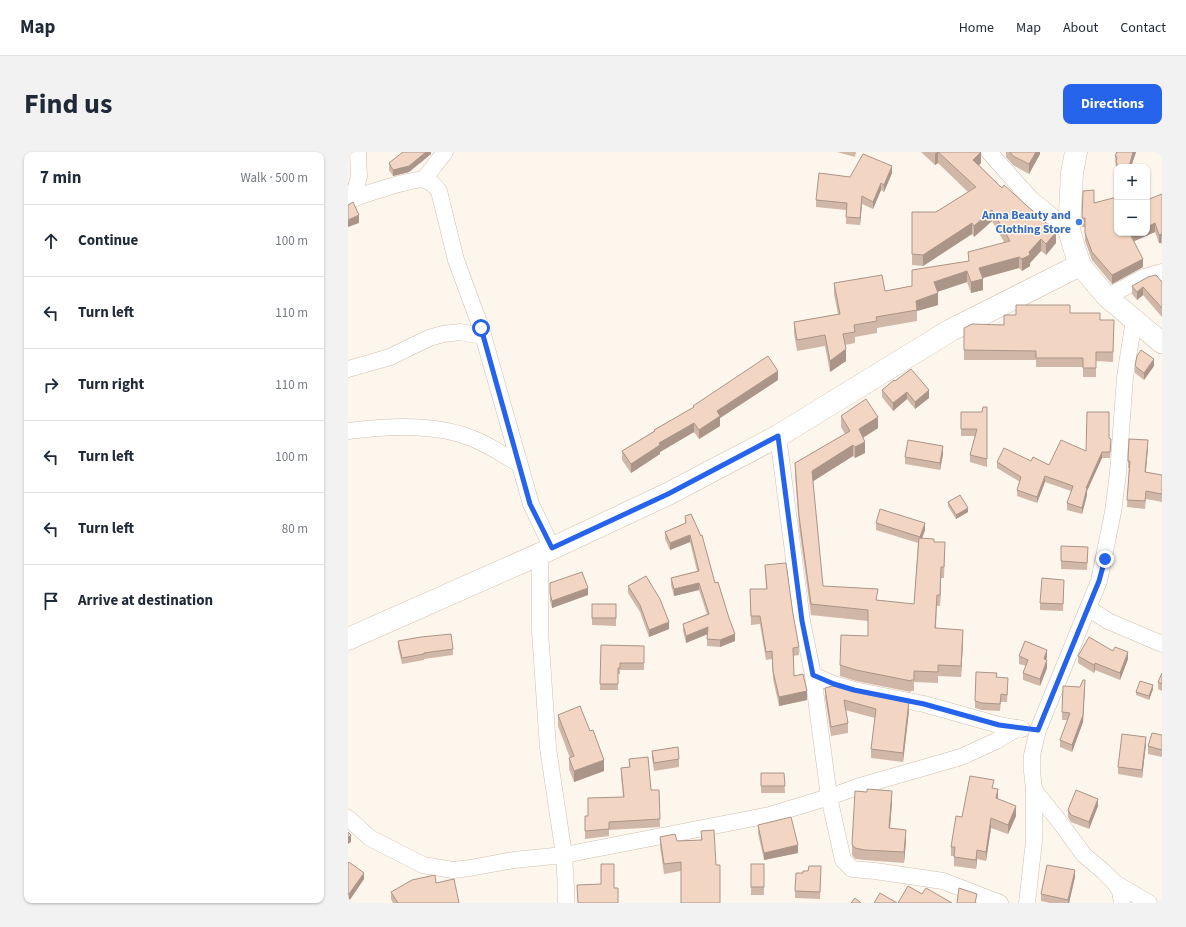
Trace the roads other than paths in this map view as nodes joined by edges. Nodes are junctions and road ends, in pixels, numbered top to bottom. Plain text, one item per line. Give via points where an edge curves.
1 (358, 152) edge
2 (445, 152) edge
3 (989, 152) edge
4 (1076, 152) edge
5 (424, 179) junction
6 (350, 200) edge
7 (1069, 230) junction
8 (1080, 265) junction
9 (1162, 272) edge
10 (1107, 297) junction
11 (1134, 320) junction
12 (483, 336) junction
13 (1162, 343) edge
14 (348, 369) edge
15 (348, 431) edge
16 (778, 436) junction
17 (519, 464) junction
18 (546, 551) junction
19 (1088, 608) junction
20 (348, 639) edge
21 (1162, 644) edge
22 (813, 675) junction
23 (1018, 728) junction
24 (1038, 730) junction
25 (1034, 790) junction
26 (830, 797) junction
27 (348, 818) edge
28 (564, 855) junction
29 (1115, 883) junction
30 (566, 903) edge
31 (1000, 903) edge
32 (1026, 903) edge
33 (1122, 903) edge
34 (1149, 903) edge

1 - 6 street via 359,176
2 - 5 street
3 - 7 street via 1031,199
4 - 7 main road via 1072,173
5 - 6 street
5 - 12 street via 433,183 440,191 456,260
7 - 8 main road
8 - 10 street
8 - 16 main road via 951,330
9 - 10 street via 1144,277
10 - 11 street
11 - 13 street
11 - 19 street via 1125,377 1113,512 1099,581
12 - 14 street via 460,332 443,334 390,357
12 - 17 street
15 - 17 street via 396,426 442,430 476,440
16 - 18 main road via 668,494
16 - 22 street via 802,621
17 - 18 street
18 - 20 main road
18 - 28 street via 540,631 548,748
19 - 21 street via 1108,621
19 - 24 street
22 - 23 street via 834,684
22 - 26 street
23 - 24 street
23 - 26 street via 961,757
24 - 25 street via 1032,755
25 - 29 street via 1084,856
25 - 32 street via 1034,840
26 - 28 street via 770,815
26 - 31 street via 843,860 852,869 943,881
27 - 28 street via 370,838 391,850 423,865 437,868 453,870
28 - 30 street
29 - 33 street via 1120,891
29 - 34 street

